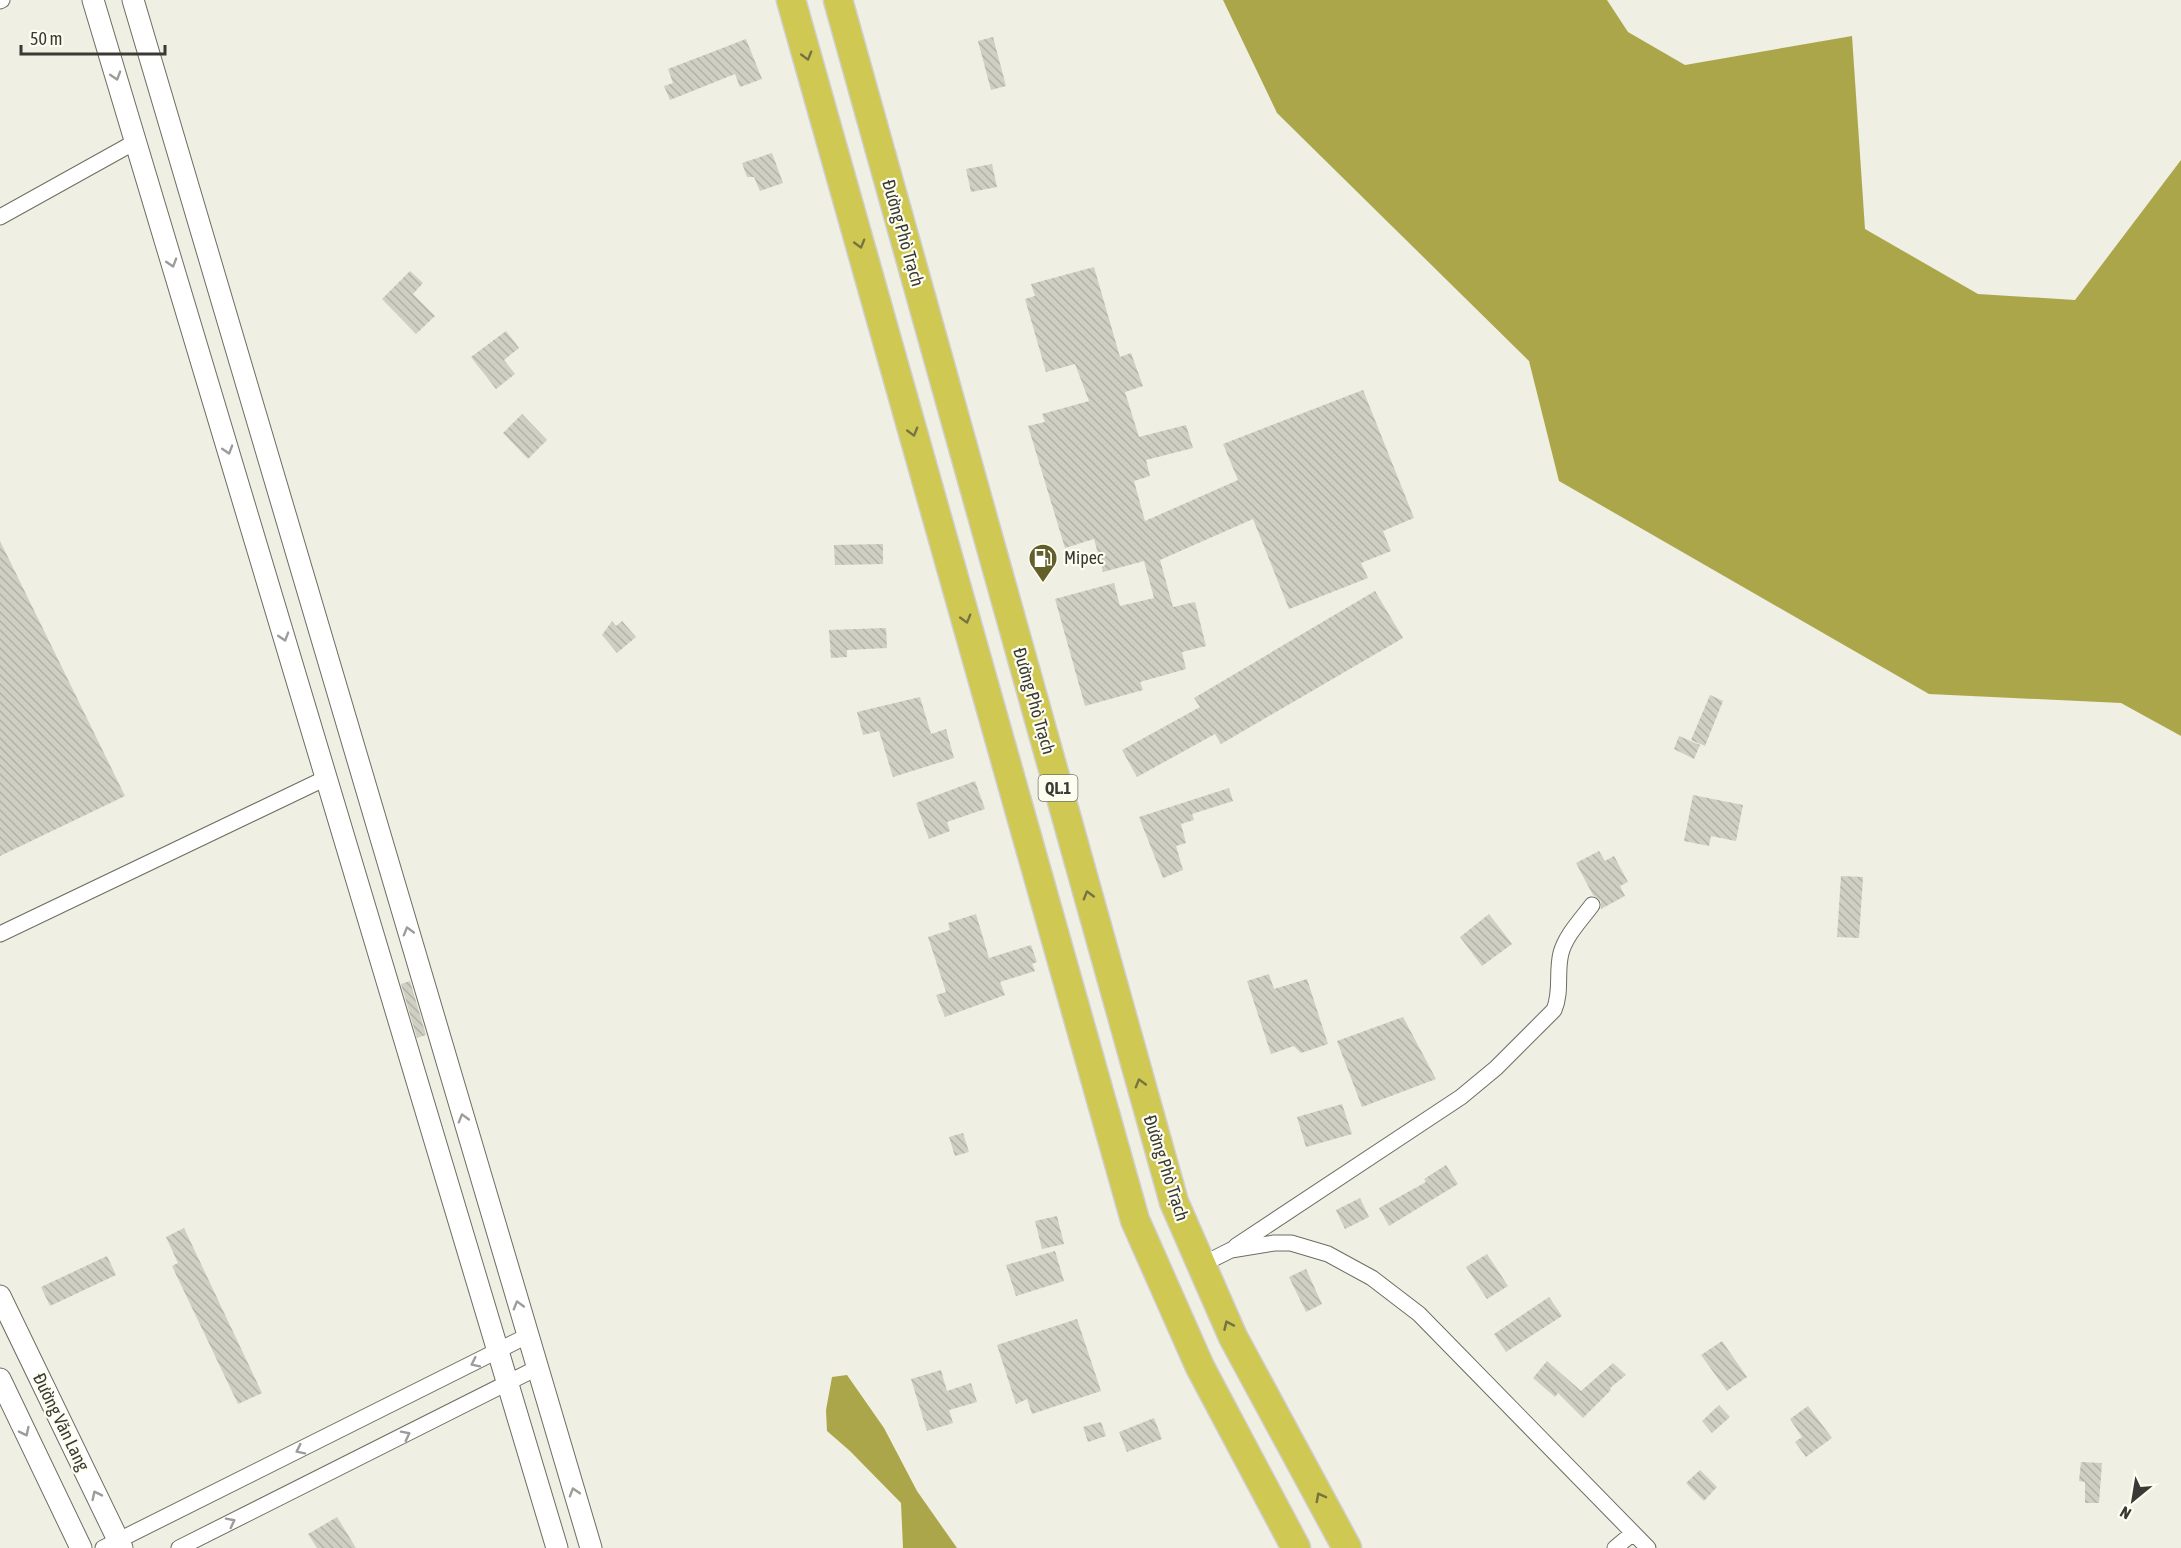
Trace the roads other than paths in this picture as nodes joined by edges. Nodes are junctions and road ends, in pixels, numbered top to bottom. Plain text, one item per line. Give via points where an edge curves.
1 (93, 0) edge
2 (133, 0) edge
3 (791, 0) edge
4 (838, 0) edge
5 (135, 142) junction
6 (0, 217) edge
7 (326, 778) junction
8 (1592, 905) dead end
9 (0, 934) edge
10 (1231, 1250) junction
11 (1202, 1265) junction
12 (0, 1296) edge
13 (527, 1336) junction
14 (498, 1351) junction
15 (537, 1368) junction
16 (0, 1379) edge
17 (508, 1384) junction
18 (1633, 1533) junction
19 (114, 1545) edge
20 (81, 1548) edge
21 (179, 1548) edge
22 (557, 1548) edge
23 (591, 1548) edge
24 (1296, 1548) edge
25 (1347, 1548) edge
26 (1615, 1548) edge
27 (1648, 1548) edge

1 -> 5 street
13 -> 2 street
3 -> 24 highway, QL.1 via 1135,1220 1200,1367
11 -> 4 highway, Đường Phò Trạch / QL.1 via 1170,1191
5 - 6 street
5 -> 7 street
7 - 9 street
7 - 14 street
8 - 10 street via 1560,955 1554,1010 1496,1068 1461,1097
10 - 11 street
10 - 18 street via 1274,1243 1308,1247 1328,1254 1395,1294
25 -> 11 highway, Đường Phò Trạch / QL.1 via 1233,1337
19 -> 12 street, Đường Văn Lang
13 - 14 street
13 - 15 street
14 - 17 street
14 -> 19 street
15 - 17 street
23 -> 15 street
16 -> 20 street, Đường Văn Lang
21 -> 17 street
17 - 22 street
18 - 26 street
18 - 27 street

